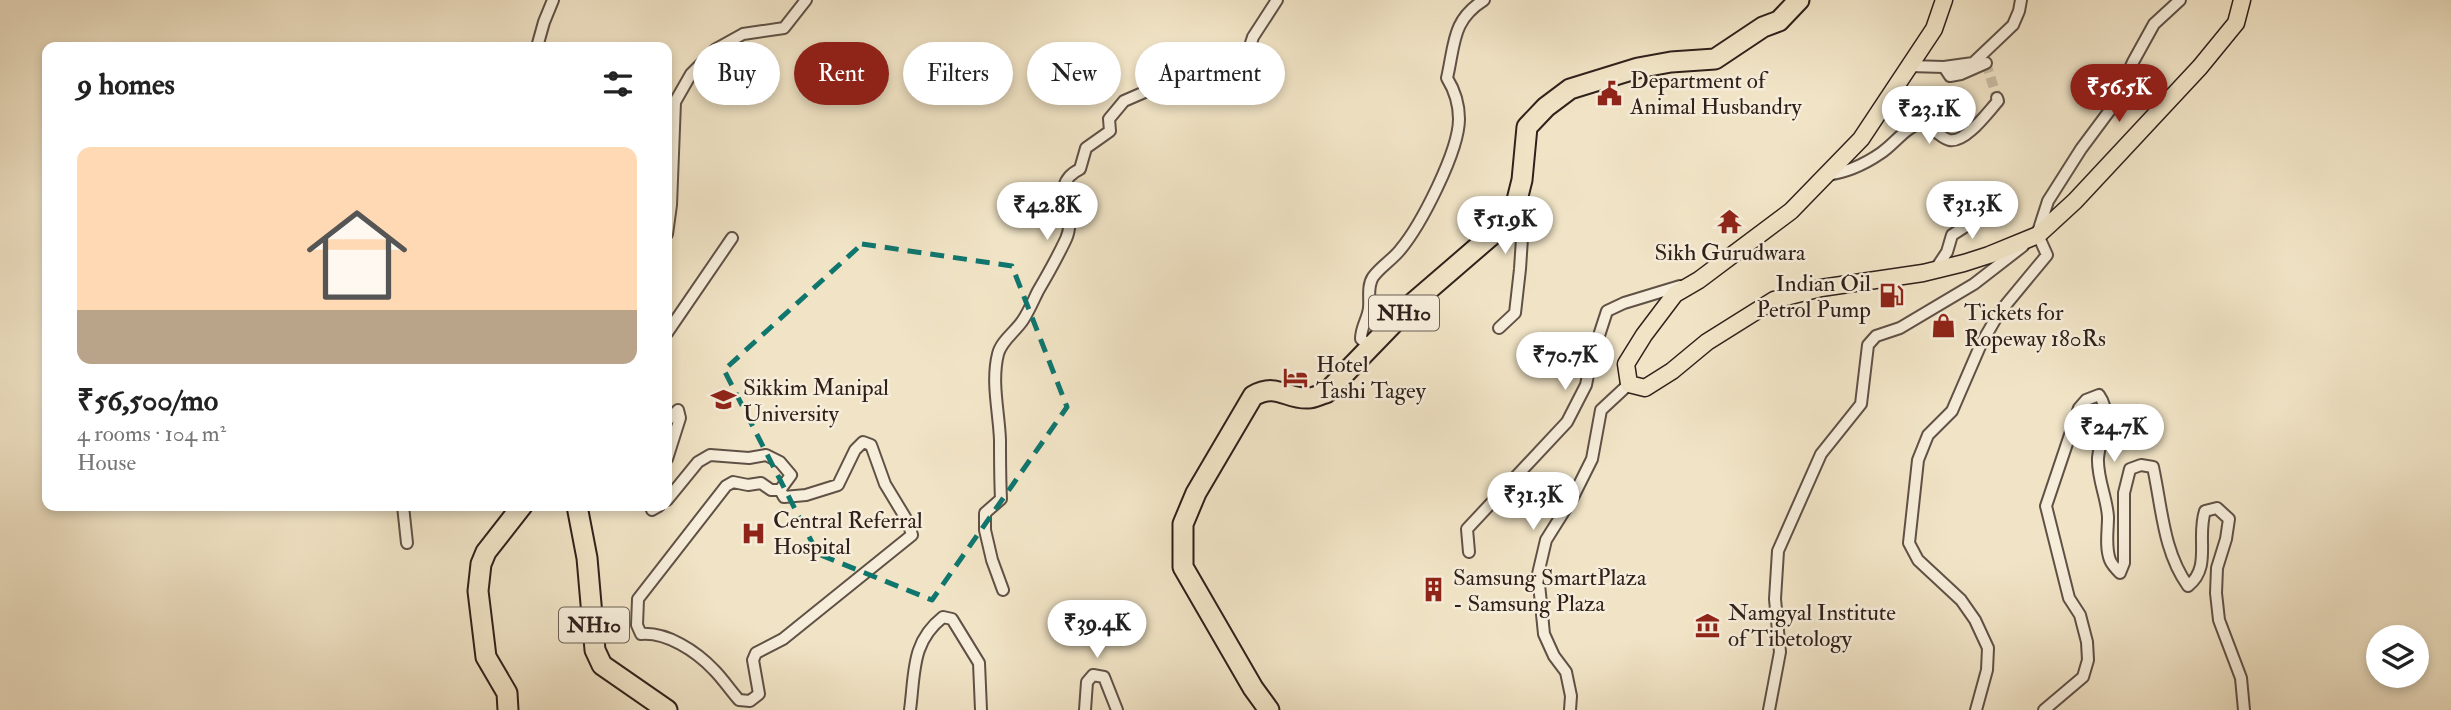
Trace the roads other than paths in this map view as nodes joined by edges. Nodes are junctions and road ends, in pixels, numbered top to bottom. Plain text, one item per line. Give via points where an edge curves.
1 (553, 0) edge
2 (806, 0) edge
3 (1277, 0) edge
4 (1484, 0) edge
5 (1799, 0) edge
6 (1944, 0) edge
7 (2021, 0) edge
8 (2180, 0) edge
9 (2242, 0) edge
10 (538, 42) edge
11 (1986, 63) dead end
12 (1909, 66) junction
13 (1944, 67) junction
14 (1997, 98) dead end
15 (1826, 175) junction
16 (672, 179) edge
17 (1520, 189) junction
18 (2002, 203) dead end
19 (2038, 235) junction
20 (732, 238) dead end
21 (1936, 270) junction
22 (1699, 280) junction
23 (672, 325) edge
24 (1499, 328) dead end
25 (1370, 346) junction
26 (1629, 384) junction
27 (672, 416) edge
28 (672, 443) edge
29 (780, 490) junction
30 (672, 494) edge
31 (404, 511) edge
32 (519, 511) edge
33 (578, 511) edge
34 (407, 543) dead end
35 (1469, 552) dead end
36 (1003, 590) dead end
37 (508, 710) edge
38 (667, 710) edge
39 (910, 710) edge
40 (981, 710) edge
41 (1085, 710) edge
42 (1117, 710) edge
43 (1269, 710) edge
44 (1570, 710) edge
45 (1769, 710) edge
46 (1976, 710) edge
47 (2044, 710) edge
48 (2244, 710) edge

1 - 10 street
2 - 16 street via 784,28 743,34 716,50 691,74 675,102
3 - 36 street via 1253,37 1241,74 1206,65 1124,101 1109,119 1110,131 1086,148 1080,169 1068,175 1063,187 1068,234 1024,319 998,354 995,394 1001,499 985,513 985,530
4 - 25 street via 1460,20 1447,78 1458,109 1453,147 1416,227 1372,278 1361,339
5 - 17 highway, NH10 via 1779,21 1715,59 1638,68 1570,89 1527,127
6 - 12 main road via 1934,29
7 - 13 street via 2013,25 1973,63
8 - 19 street via 2154,23 2113,106 2048,201
9 - 19 main road via 2236,23 2200,68 2076,201
11 - 13 street via 1950,76
12 - 13 street
12 - 15 main road via 1861,139
14 - 15 street via 1968,134 1947,140 1926,123 1916,123 1881,153 1842,174
15 - 22 main road via 1791,211
17 - 24 street via 1523,223 1515,313
17 - 25 highway, NH10 via 1516,208 1493,234
18 - 21 street via 1952,235
19 - 21 main road
19 - 45 street via 1975,284 1900,328 1876,336 1868,345 1861,404 1821,454 1778,551 1775,599 1780,652
19 - 46 street via 2047,255 1999,313 1952,411 1928,435 1918,460 1912,500 1909,543 1918,560 1961,600 1988,648
20 - 23 street
21 - 26 main road via 1774,300 1645,388
22 - 26 main road via 1675,294 1644,335 1626,364
22 - 35 street via 1607,311 1586,385 1567,422 1467,529
25 - 43 highway, NH10 via 1326,393 1308,398 1264,390 1253,396 1183,524 1183,567
26 - 44 street via 1601,410 1592,459 1546,540 1538,575 1544,634 1566,672
27 - 28 street via 678,410
29 - 29 street via 761,483 726,486 638,598 641,634 654,633 694,652 739,700 750,701 759,694 753,660 756,653 783,639 912,535 885,484 871,444 863,442 855,450 838,485 784,498
29 - 30 street via 791,475 780,462 766,455 710,455 698,462
31 - 34 street
32 - 37 highway via 486,552 478,591 486,657 507,693
33 - 38 highway, NH10 via 596,650 602,665
39 - 40 street via 922,638 943,617 952,619 979,663
41 - 42 street via 1087,682 1093,675 1104,677
47 - 48 street via 2083,677 2088,660 2080,615 2069,598 2046,506 2079,408 2099,395 2106,419 2098,460 2108,514 2107,547 2120,573 2123,493 2130,470 2141,465 2153,467 2167,542 2188,586 2198,578 2200,525 2206,511 2217,508 2228,519 2216,593 2219,620 2241,678

